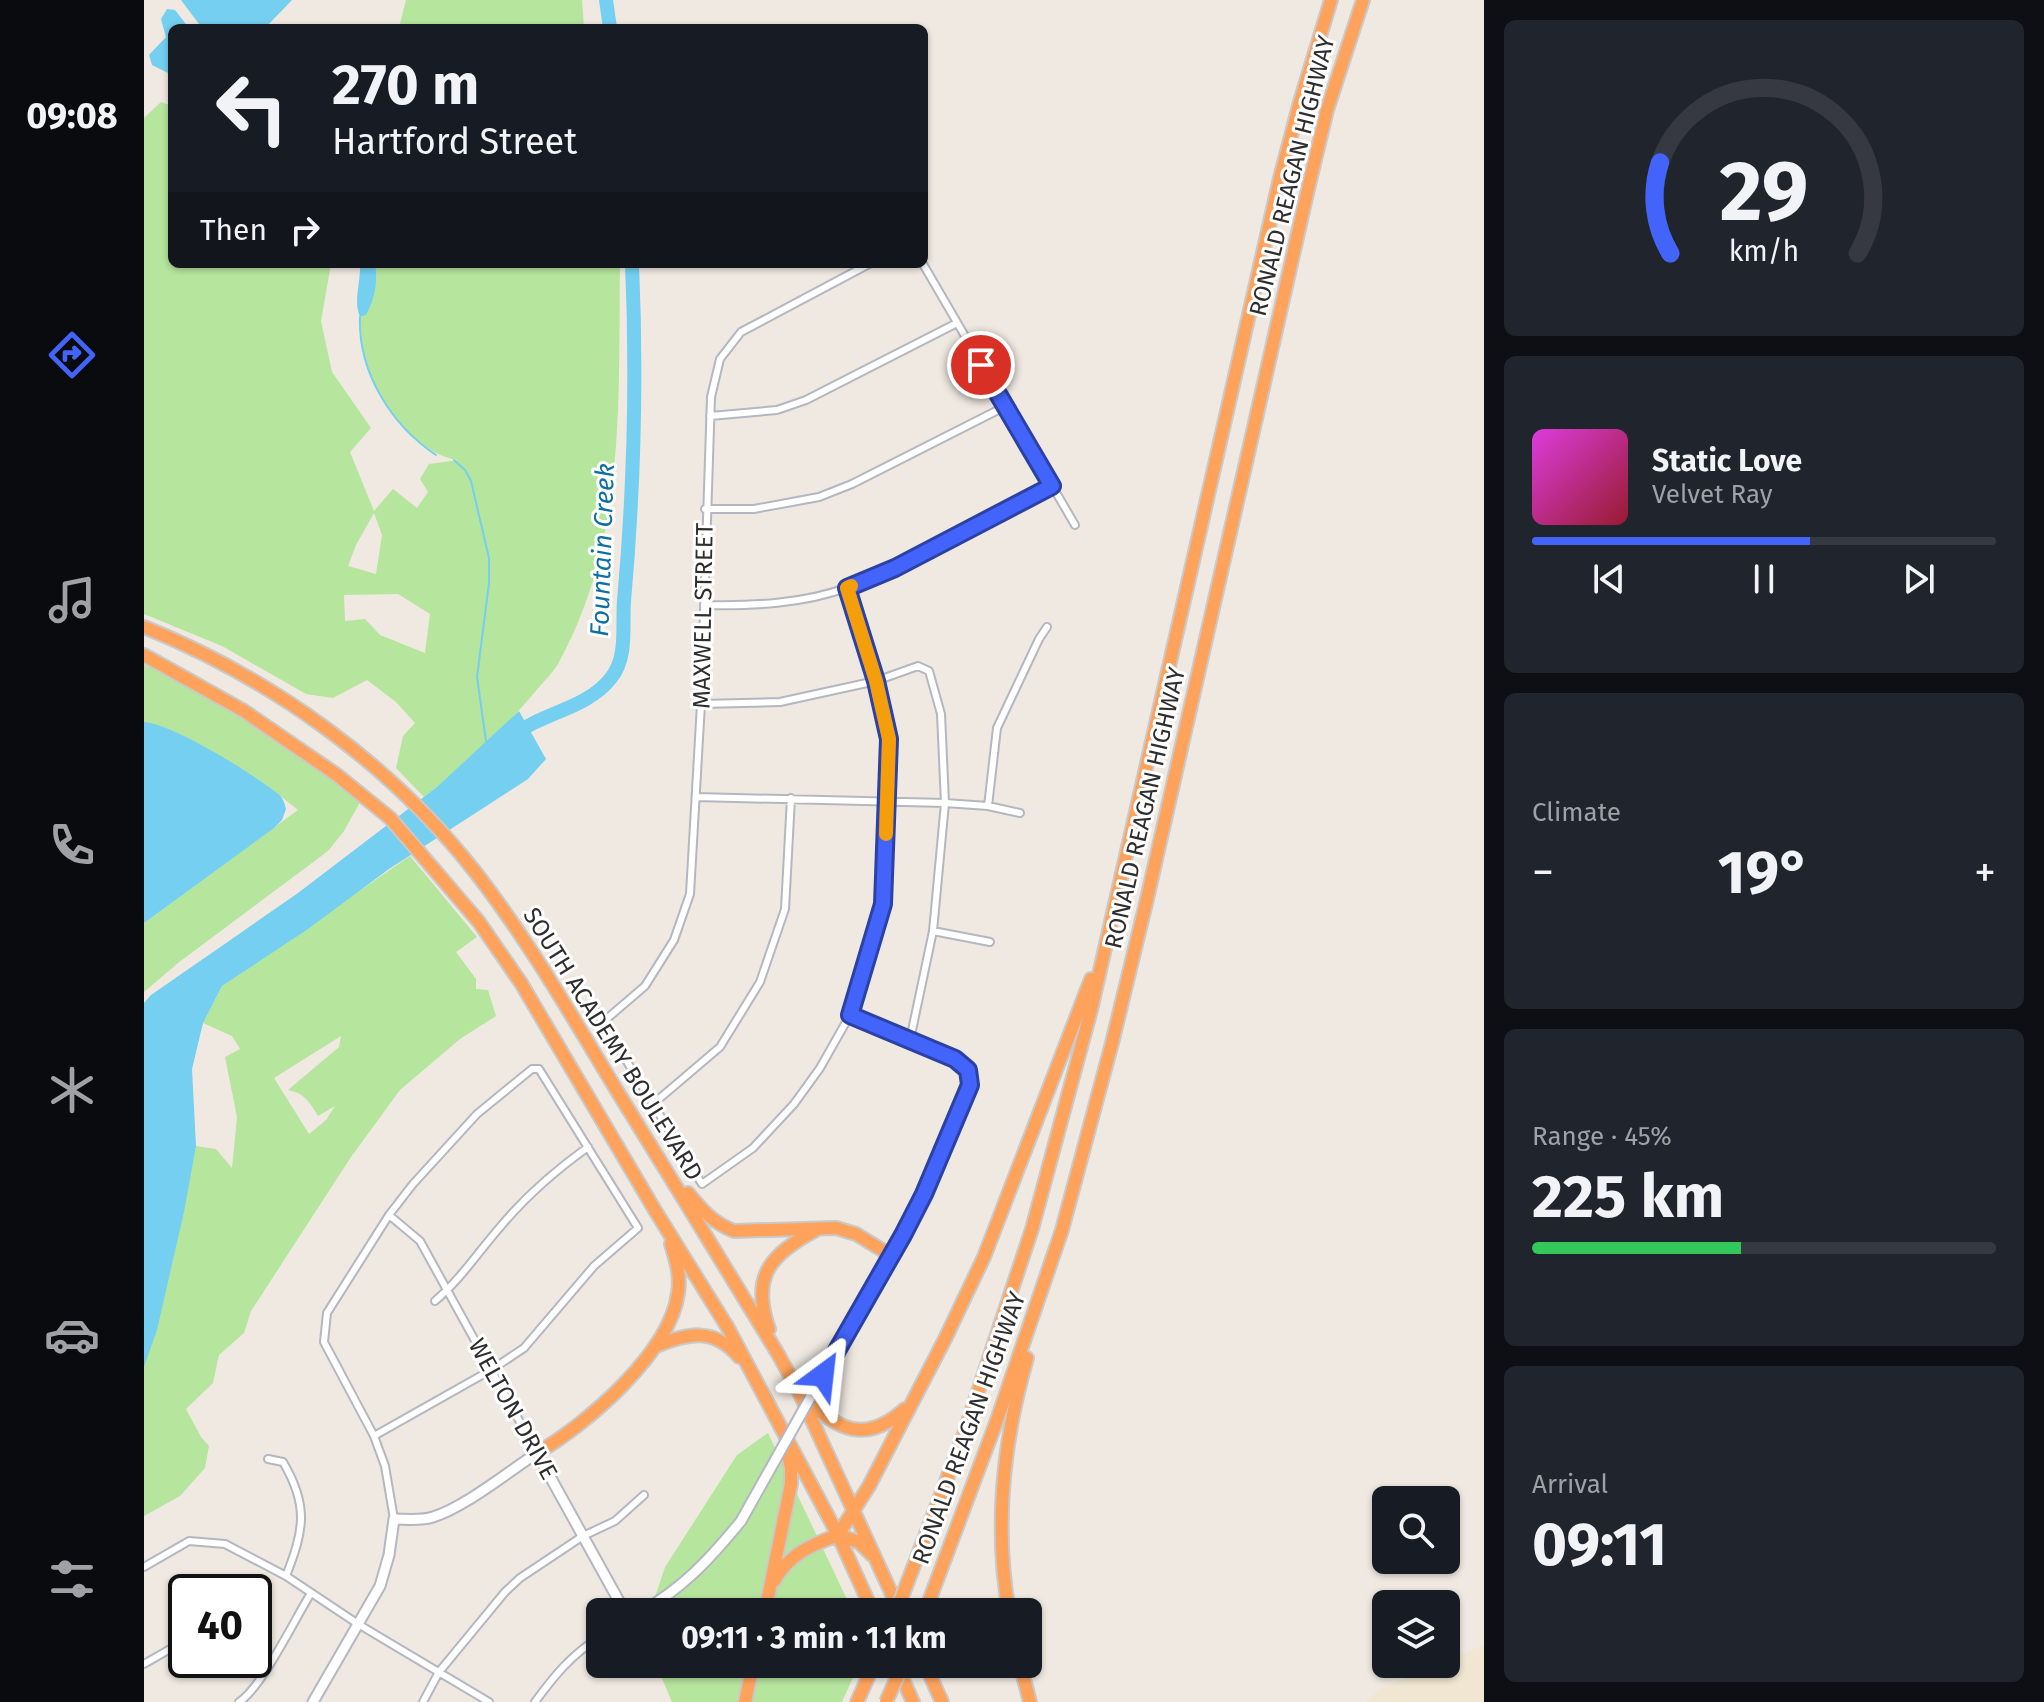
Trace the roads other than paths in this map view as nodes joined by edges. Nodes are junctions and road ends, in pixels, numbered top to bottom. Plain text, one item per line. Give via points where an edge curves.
1 (1331, 0) edge
2 (1363, 0) edge
3 (861, 268) edge
4 (925, 268) edge
5 (957, 323) junction
6 (1006, 406) junction
7 (710, 416) junction
8 (1052, 486) junction
9 (705, 509) junction
10 (1075, 525) dead end
11 (847, 588) junction
12 (704, 605) junction
13 (144, 627) edge
14 (1047, 627) dead end
15 (144, 655) edge
16 (876, 681) junction
17 (701, 704) junction
18 (696, 797) junction
19 (791, 798) junction
20 (888, 803) junction
21 (945, 803) junction
22 (988, 806) junction
23 (1020, 813) dead end
24 (933, 931) junction
25 (990, 942) dead end
26 (1102, 954) junction
27 (596, 1011) dead end
28 (850, 1015) junction
29 (603, 1022) junction
30 (910, 1040) junction
31 (653, 1104) junction
32 (588, 1147) junction
33 (660, 1160) junction
34 (656, 1212) junction
35 (389, 1215) junction
36 (819, 1228) junction
37 (892, 1256) junction
38 (1044, 1286) junction
39 (446, 1289) junction
40 (435, 1301) dead end
41 (656, 1346) junction
42 (778, 1354) junction
43 (491, 1370) junction
44 (799, 1392) junction
45 (765, 1393) junction
46 (910, 1404) junction
47 (779, 1423) junction
48 (374, 1436) junction
49 (537, 1453) junction
50 (268, 1459) dead end
51 (644, 1495) dead end
52 (855, 1511) junction
53 (394, 1519) junction
54 (838, 1535) junction
55 (583, 1536) junction
56 (876, 1560) junction
57 (144, 1567) edge
58 (286, 1576) junction
59 (769, 1591) junction
60 (311, 1593) junction
61 (617, 1598) edge
62 (665, 1598) edge
63 (768, 1598) edge
64 (867, 1598) edge
65 (892, 1598) edge
66 (903, 1598) edge
67 (930, 1598) edge
68 (1007, 1598) edge
69 (358, 1624) junction
70 (586, 1646) edge
71 (168, 1650) edge
72 (272, 1657) edge
73 (144, 1664) edge
74 (439, 1672) junction
75 (259, 1678) edge
76 (750, 1678) edge
77 (897, 1678) edge
78 (902, 1678) edge
79 (931, 1678) edge
80 (1024, 1678) edge
81 (239, 1702) edge
82 (313, 1702) edge
83 (423, 1702) edge
84 (489, 1702) edge
85 (535, 1702) edge
86 (745, 1702) edge
87 (886, 1702) edge
88 (913, 1702) edge
89 (942, 1702) edge
90 (1030, 1702) edge

1 - 26 highway, RONALD REAGAN HIGHWAY via 1280,178
2 - 38 highway, RONALD REAGAN HIGHWAY via 1327,110 1112,1043
3 - 7 street, MAXWELL STREET via 741,332 720,359
4 - 5 street
5 - 6 street
5 - 7 street via 806,400 777,410
6 - 8 street
6 - 9 street via 819,497 754,509
7 - 9 street, MAXWELL STREET
8 - 10 street
8 - 11 street
9 - 12 street, MAXWELL STREET
11 - 12 street via 801,599
11 - 16 street
12 - 17 street, MAXWELL STREET
13 - 33 highway, SOUTH ACADEMY BOULEVARD via 192,646 280,697 406,796 494,898
14 - 22 street via 997,728
15 - 34 highway, SOUTH ACADEMY BOULEVARD via 310,755 413,843 479,922 521,983
16 - 17 street via 780,702
16 - 20 street via 889,739
16 - 21 street via 918,666 929,671 941,714
17 - 18 street, MAXWELL STREET
18 - 19 street
18 - 29 street, MAXWELL STREET via 690,894 674,940 645,986
19 - 20 street
19 - 31 street via 785,909 760,982 720,1047
20 - 21 street
20 - 28 street via 883,904
21 - 22 street
21 - 24 street
22 - 23 street
24 - 25 street
24 - 30 street
26 - 46 highway via 984,1257
26 - 66 highway, RONALD REAGAN HIGHWAY, bridge via 1032,1229
27 - 29 street
28 - 30 street
28 - 31 street via 794,1104 753,1148 702,1184
29 - 31 street
30 - 37 street via 955,1059 968,1070 970,1085
32 - 35 street via 539,1069 532,1069 477,1114
32 - 39 street via 536,1189
32 - 43 street via 638,1228 594,1266 524,1348
33 - 36 highway via 720,1226 734,1231
33 - 42 highway, SOUTH ACADEMY BOULEVARD
34 - 41 highway via 678,1270 678,1294
34 - 45 highway, SOUTH ACADEMY BOULEVARD
35 - 39 street, WELTON DRIVE via 420,1241
35 - 48 street via 327,1313 324,1330 324,1342
36 - 37 highway via 856,1234
36 - 42 highway via 779,1252 765,1275 760,1300
37 - 62 street, bridge via 741,1521 710,1559
38 - 67 highway, RONALD REAGAN HIGHWAY
38 - 68 highway via 1008,1440 1001,1519
39 - 40 street
39 - 43 street, WELTON DRIVE
41 - 45 highway via 682,1335 714,1338 734,1351
41 - 49 highway via 593,1416
42 - 44 highway, SOUTH ACADEMY BOULEVARD
43 - 48 street
43 - 49 street, WELTON DRIVE
44 - 46 highway via 826,1418 858,1431 891,1421
44 - 52 highway, SOUTH ACADEMY BOULEVARD
45 - 47 highway, SOUTH ACADEMY BOULEVARD
46 - 52 highway
47 - 54 highway, SOUTH ACADEMY BOULEVARD
47 - 59 highway via 791,1484
48 - 53 street
49 - 53 street via 438,1515
49 - 55 street, WELTON DRIVE
50 - 58 street via 283,1462 301,1507 299,1542
51 - 55 street via 615,1521
52 - 54 highway
52 - 56 highway, SOUTH ACADEMY BOULEVARD
53 - 69 street via 380,1586
54 - 56 highway via 859,1542
54 - 59 highway via 796,1554
54 - 64 highway, SOUTH ACADEMY BOULEVARD
55 - 61 street, WELTON DRIVE
55 - 74 street via 512,1585
56 - 65 highway, SOUTH ACADEMY BOULEVARD
57 - 58 street via 189,1541 225,1544
58 - 60 street
59 - 63 highway
60 - 69 street
60 - 72 street
69 - 74 street
69 - 82 street
70 - 85 street
71 - 73 street
74 - 83 street
74 - 84 street
75 - 81 street
76 - 86 highway
77 - 87 highway, bridge
78 - 88 highway
79 - 89 highway
80 - 90 highway

